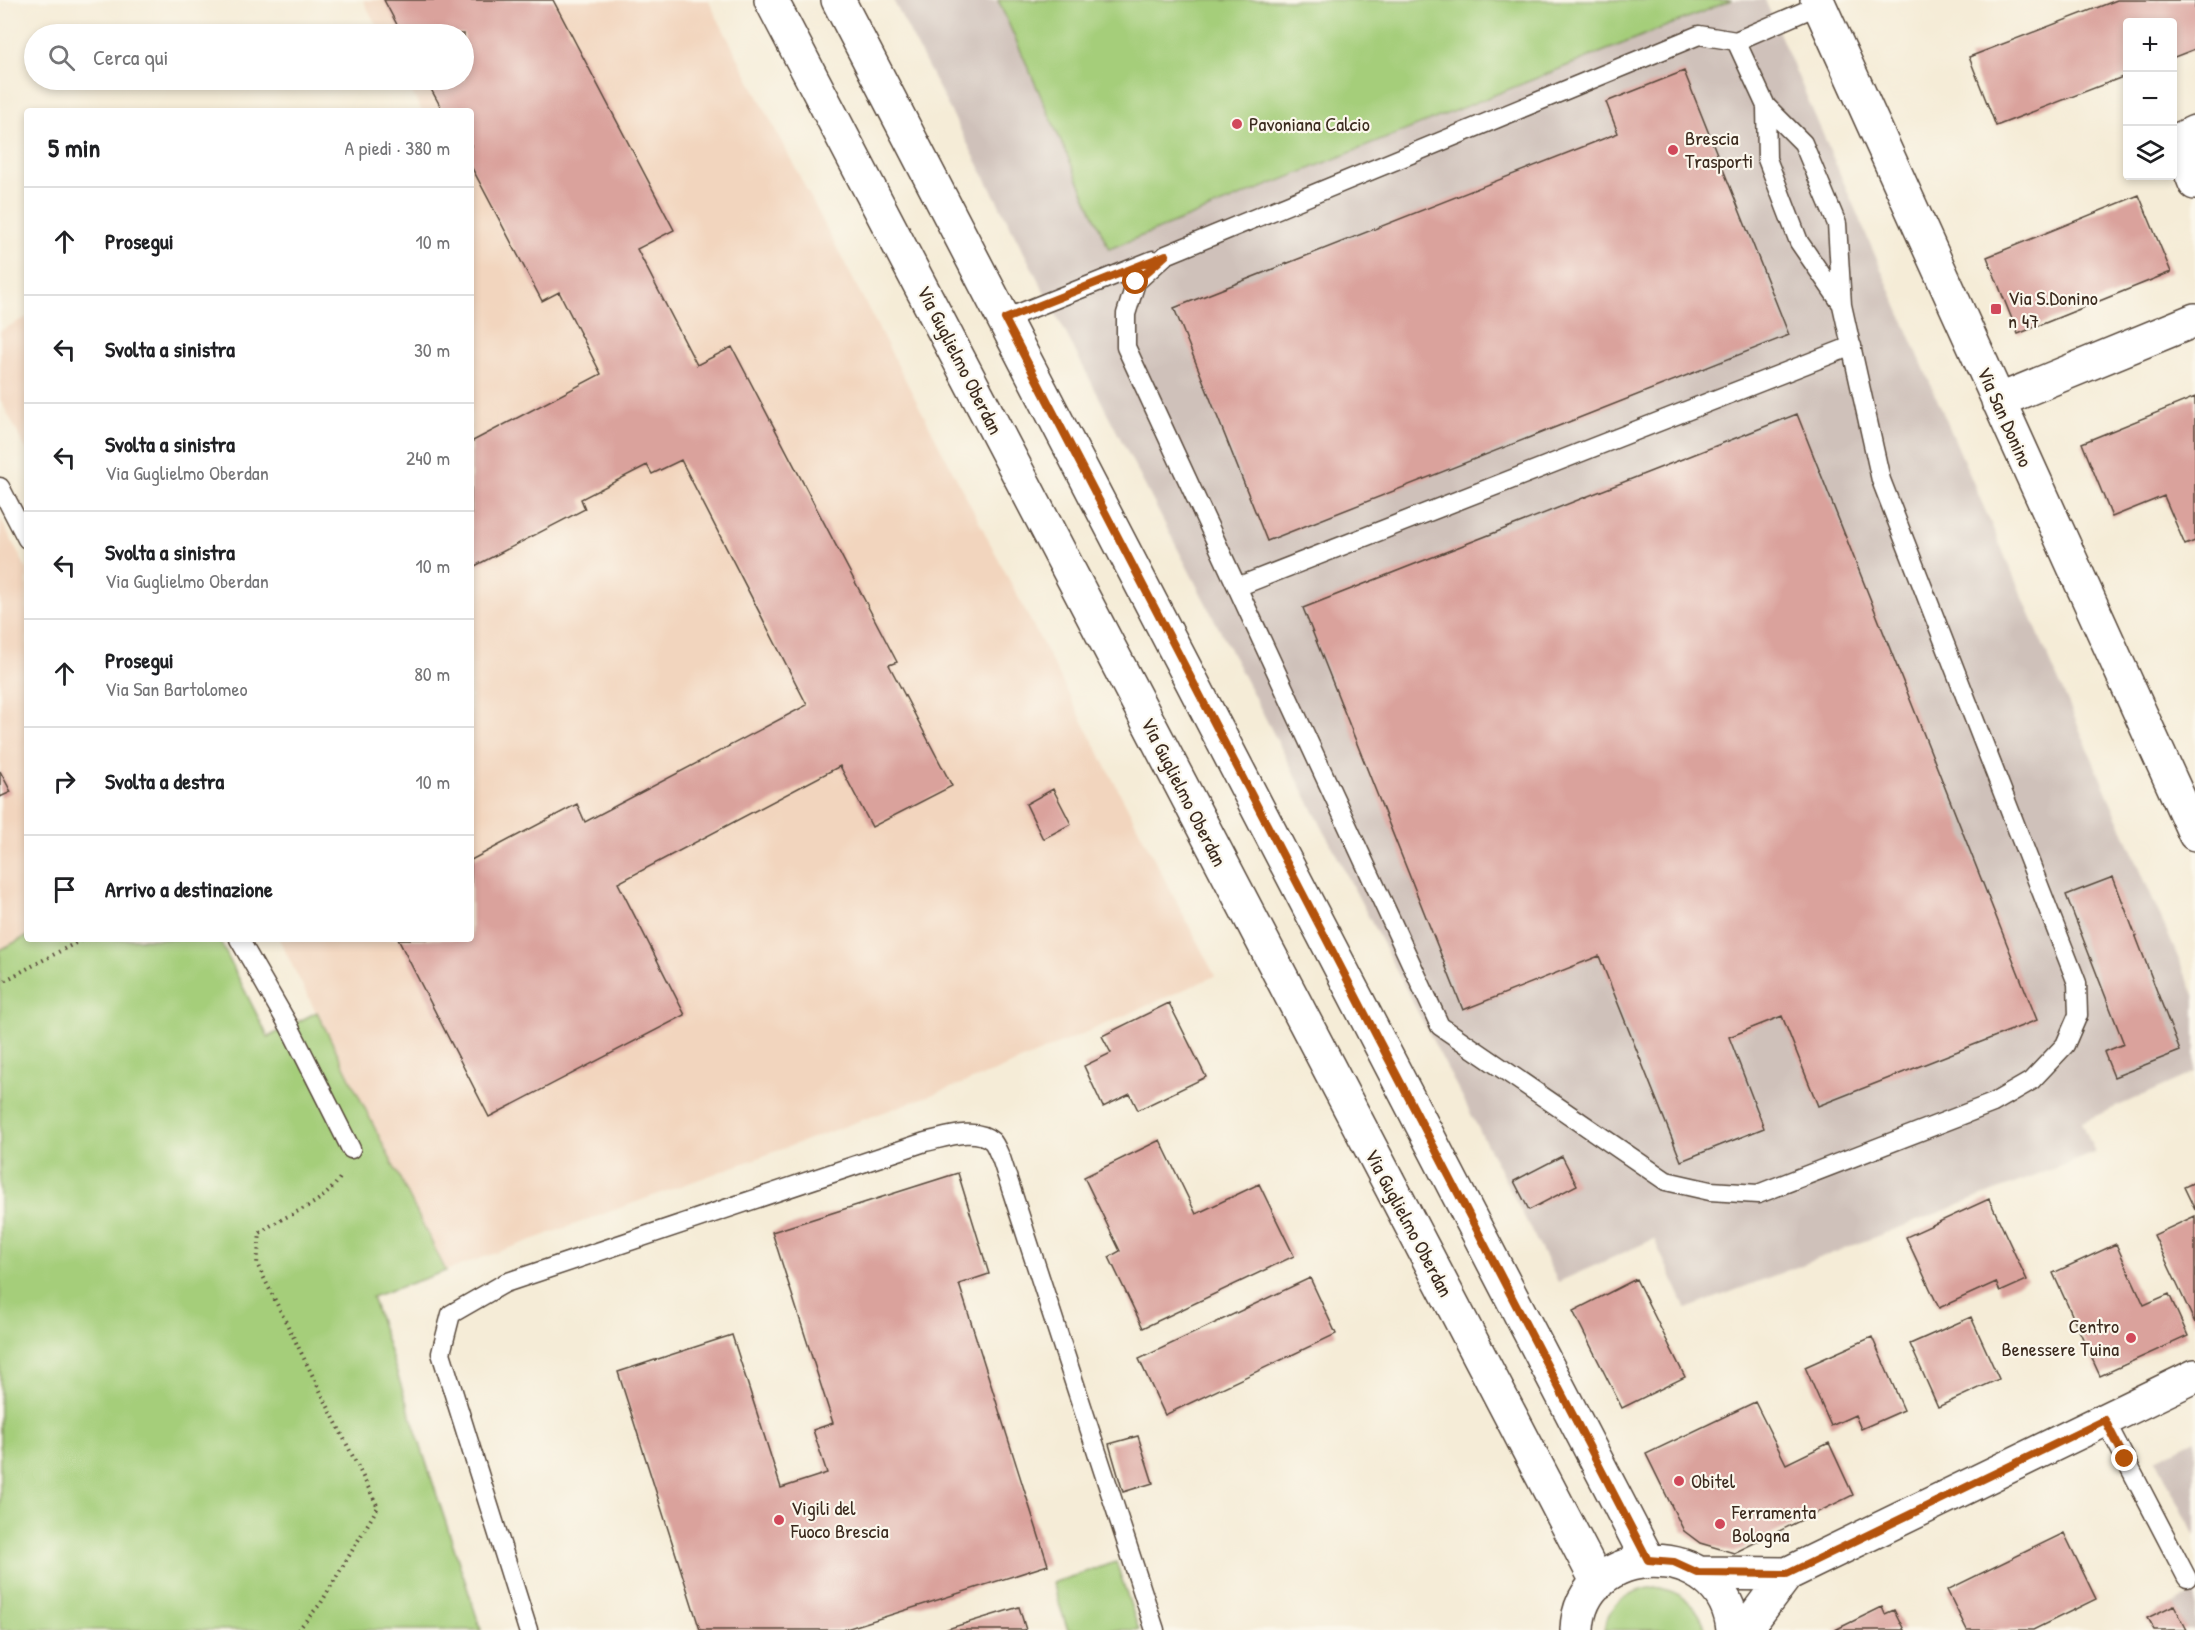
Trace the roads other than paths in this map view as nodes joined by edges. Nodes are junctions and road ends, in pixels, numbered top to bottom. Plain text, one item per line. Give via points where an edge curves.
1 (771, 0) edge
2 (838, 0) edge
3 (1822, 2) edge
4 (1736, 41) junction
5 (1766, 106) junction
6 (2195, 132) edge
7 (2195, 183) edge
8 (1166, 255) junction
9 (1842, 305) junction
10 (1005, 319) junction
11 (2195, 320) edge
12 (1852, 346) junction
13 (1998, 401) junction
14 (0, 487) edge
15 (24, 533) edge
16 (1237, 587) junction
17 (2195, 834) edge
18 (241, 942) edge
19 (351, 1149) road end
20 (2195, 1376) edge
21 (2105, 1420) junction
22 (1648, 1560) junction
23 (1698, 1573) junction
24 (1787, 1574) junction
25 (2187, 1578) dead end
26 (1598, 1583) junction
27 (1576, 1628) edge
28 (528, 1630) edge
29 (1155, 1630) edge
30 (1733, 1630) edge
31 (1745, 1630) edge

1 - 26 main road, Via Guglielmo Oberdan
2 - 10 main road
3 - 4 lane
3 - 13 main road, Via San Donino
4 - 5 lane
4 - 8 lane via 1699,35
5 - 9 lane via 1767,159 1799,242
5 - 9 lane via 1803,143 1837,224
6 - 7 main road via 2178,140
8 - 10 lane
8 - 16 lane via 1136,282 1126,314 1126,347
9 - 12 lane
10 - 22 main road
11 - 13 main road
12 - 16 lane
12 - 16 lane via 1881,480 2077,984 2079,1015 2065,1045 2031,1081 1993,1102 1915,1133 1758,1194 1710,1191 1666,1181 1440,1026
13 - 17 main road, Via San Donino
14 - 15 lane
18 - 19 lane via 289,1026
20 - 21 main road
21 - 24 main road
21 - 25 lane
22 - 23 main road via 1674,1562
22 - 26 main road via 1630,1563
23 - 24 main road
23 - 30 main road via 1714,1586 1726,1604
24 - 31 main road
26 - 27 main road via 1584,1602
28 - 29 lane via 441,1353 451,1314 517,1280 925,1142 981,1134 993,1142 1001,1158

